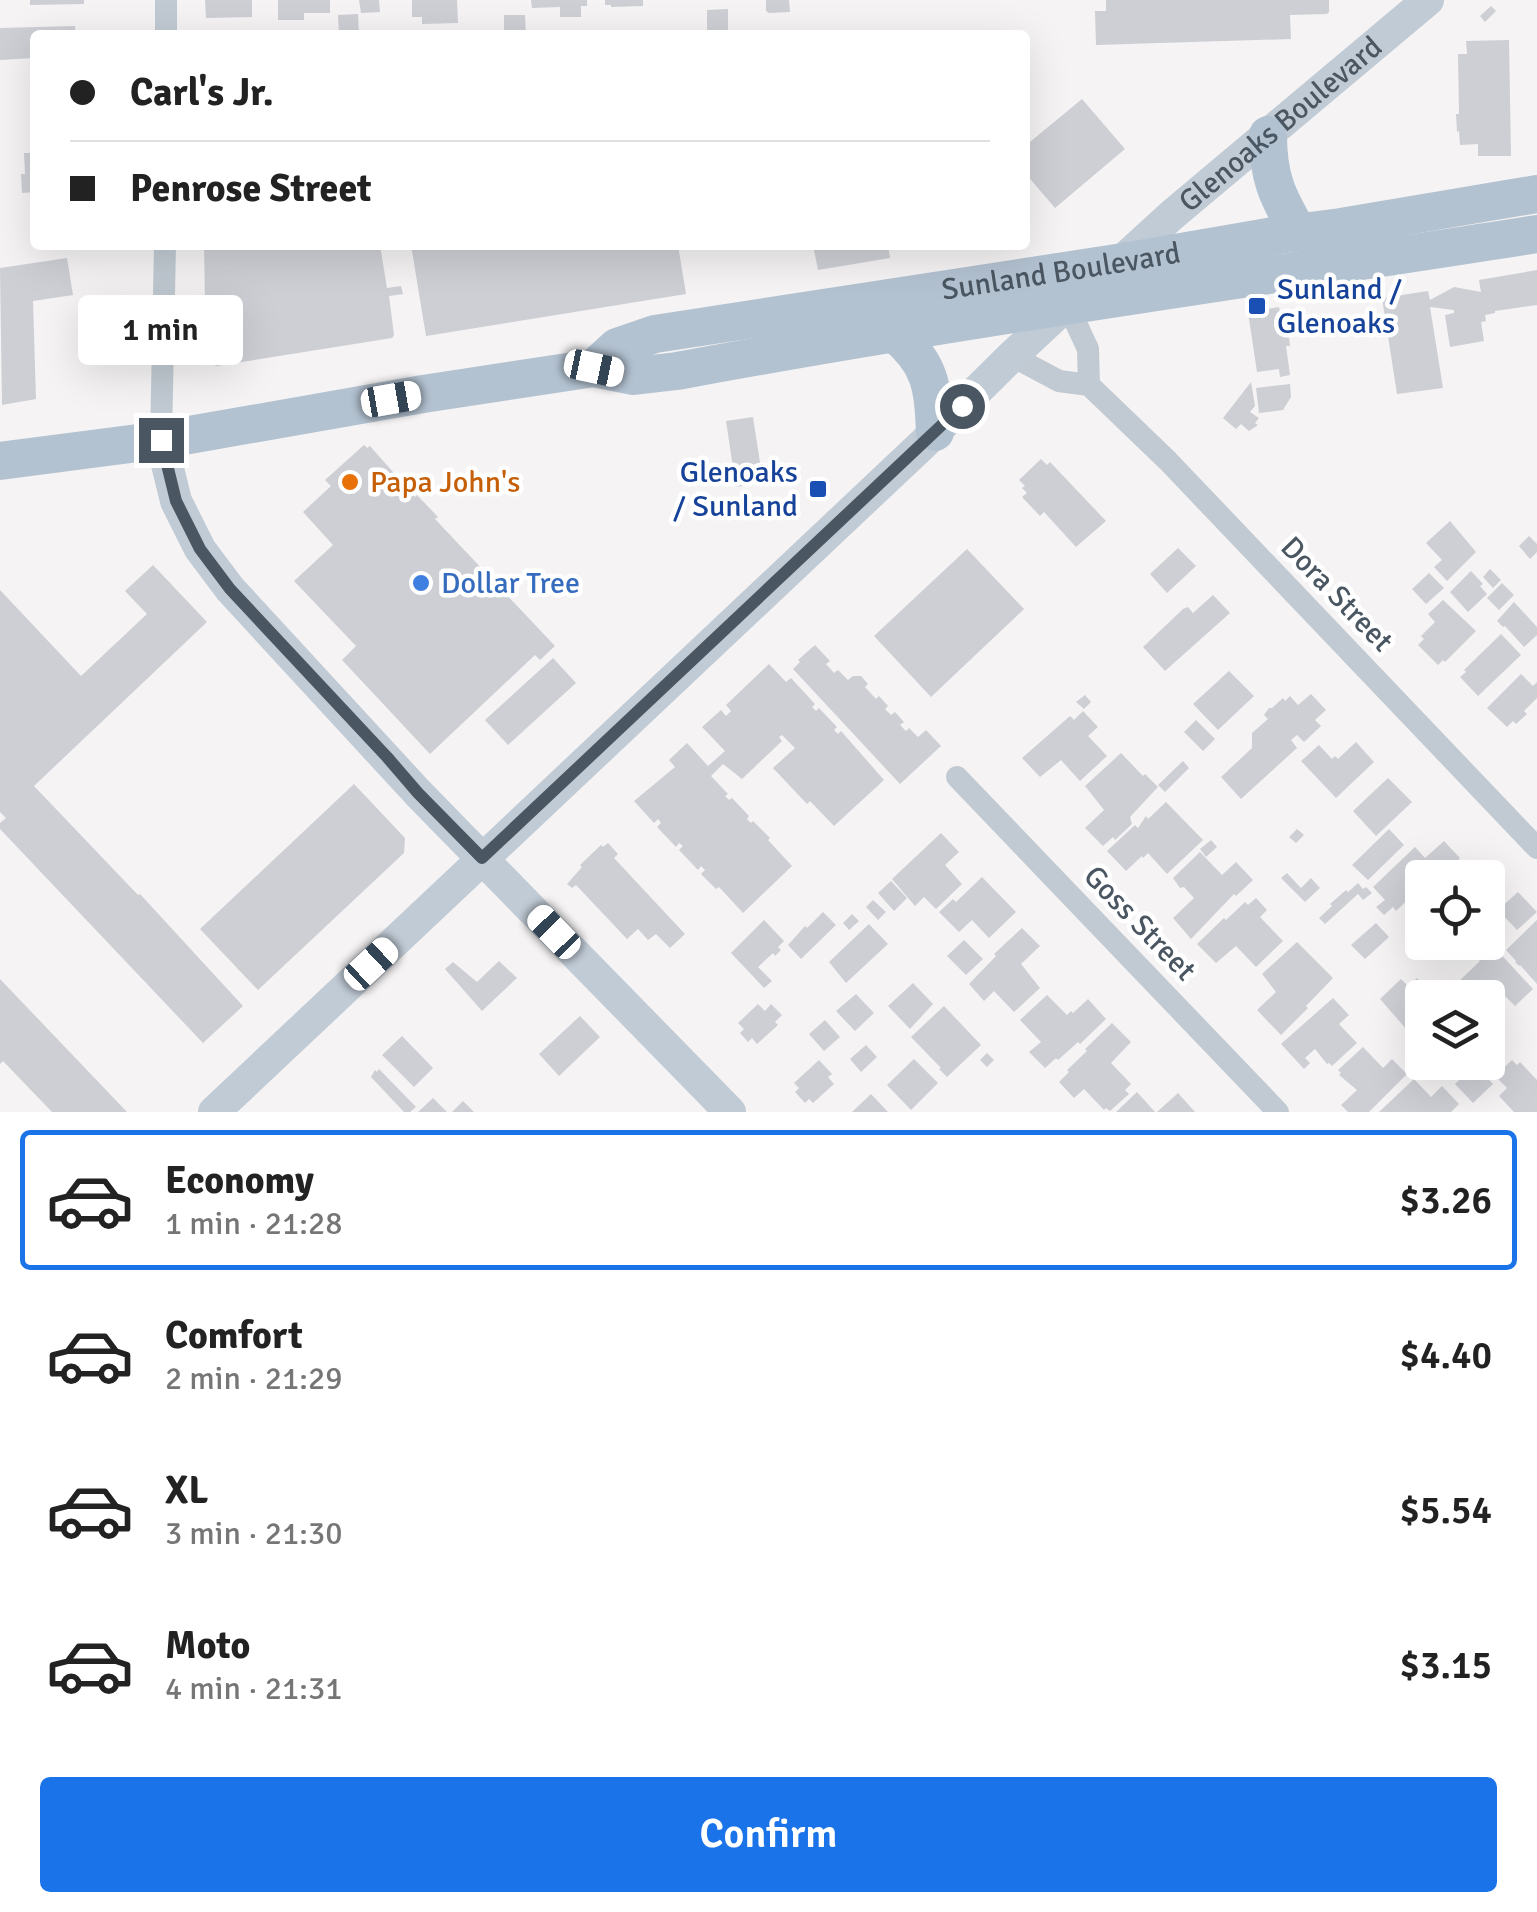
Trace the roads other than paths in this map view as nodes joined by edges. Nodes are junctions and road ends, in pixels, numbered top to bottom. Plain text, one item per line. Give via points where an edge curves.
1 (166, 0) edge
2 (1428, 0) edge
3 (166, 30) edge
4 (1268, 135) junction
5 (1537, 194) edge
6 (1298, 232) junction
7 (1537, 234) edge
8 (166, 250) edge
9 (1123, 262) junction
10 (1067, 304) junction
11 (894, 332) junction
12 (1012, 356) junction
13 (594, 368) junction
14 (1089, 385) junction
15 (935, 432) junction
16 (161, 440) junction
17 (0, 462) edge
18 (958, 777) dead end
19 (1537, 848) edge
20 (482, 858) junction
21 (214, 1112) edge
22 (730, 1112) edge
23 (1278, 1112) edge

1 - 3 street
2 - 4 main road, Glenoaks Boulevard
4 - 6 main road via 1274,186
4 - 9 main road, Glenoaks Boulevard
5 - 6 main road, Sunland Boulevard
6 - 9 main road, Sunland Boulevard
7 - 10 main road, Sunland Boulevard
8 - 16 street
9 - 10 main road, Glenoaks Boulevard
9 - 13 main road, Sunland Boulevard via 656,334 617,348
10 - 11 main road, Sunland Boulevard
10 - 12 main road, Glenoaks Boulevard
10 - 14 street via 1088,348
11 - 13 main road, Sunland Boulevard via 634,376
11 - 15 main road via 929,373
12 - 14 street, Dora Street via 1060,380
12 - 15 main road, Glenoaks Boulevard
13 - 16 main road, Sunland Boulevard
14 - 19 street, Dora Street
15 - 20 main road, Glenoaks Boulevard
16 - 17 main road, Sunland Boulevard
16 - 20 main road via 176,501 220,576
18 - 23 street, Goss Street
20 - 21 main road, Glenoaks Boulevard
20 - 22 main road

